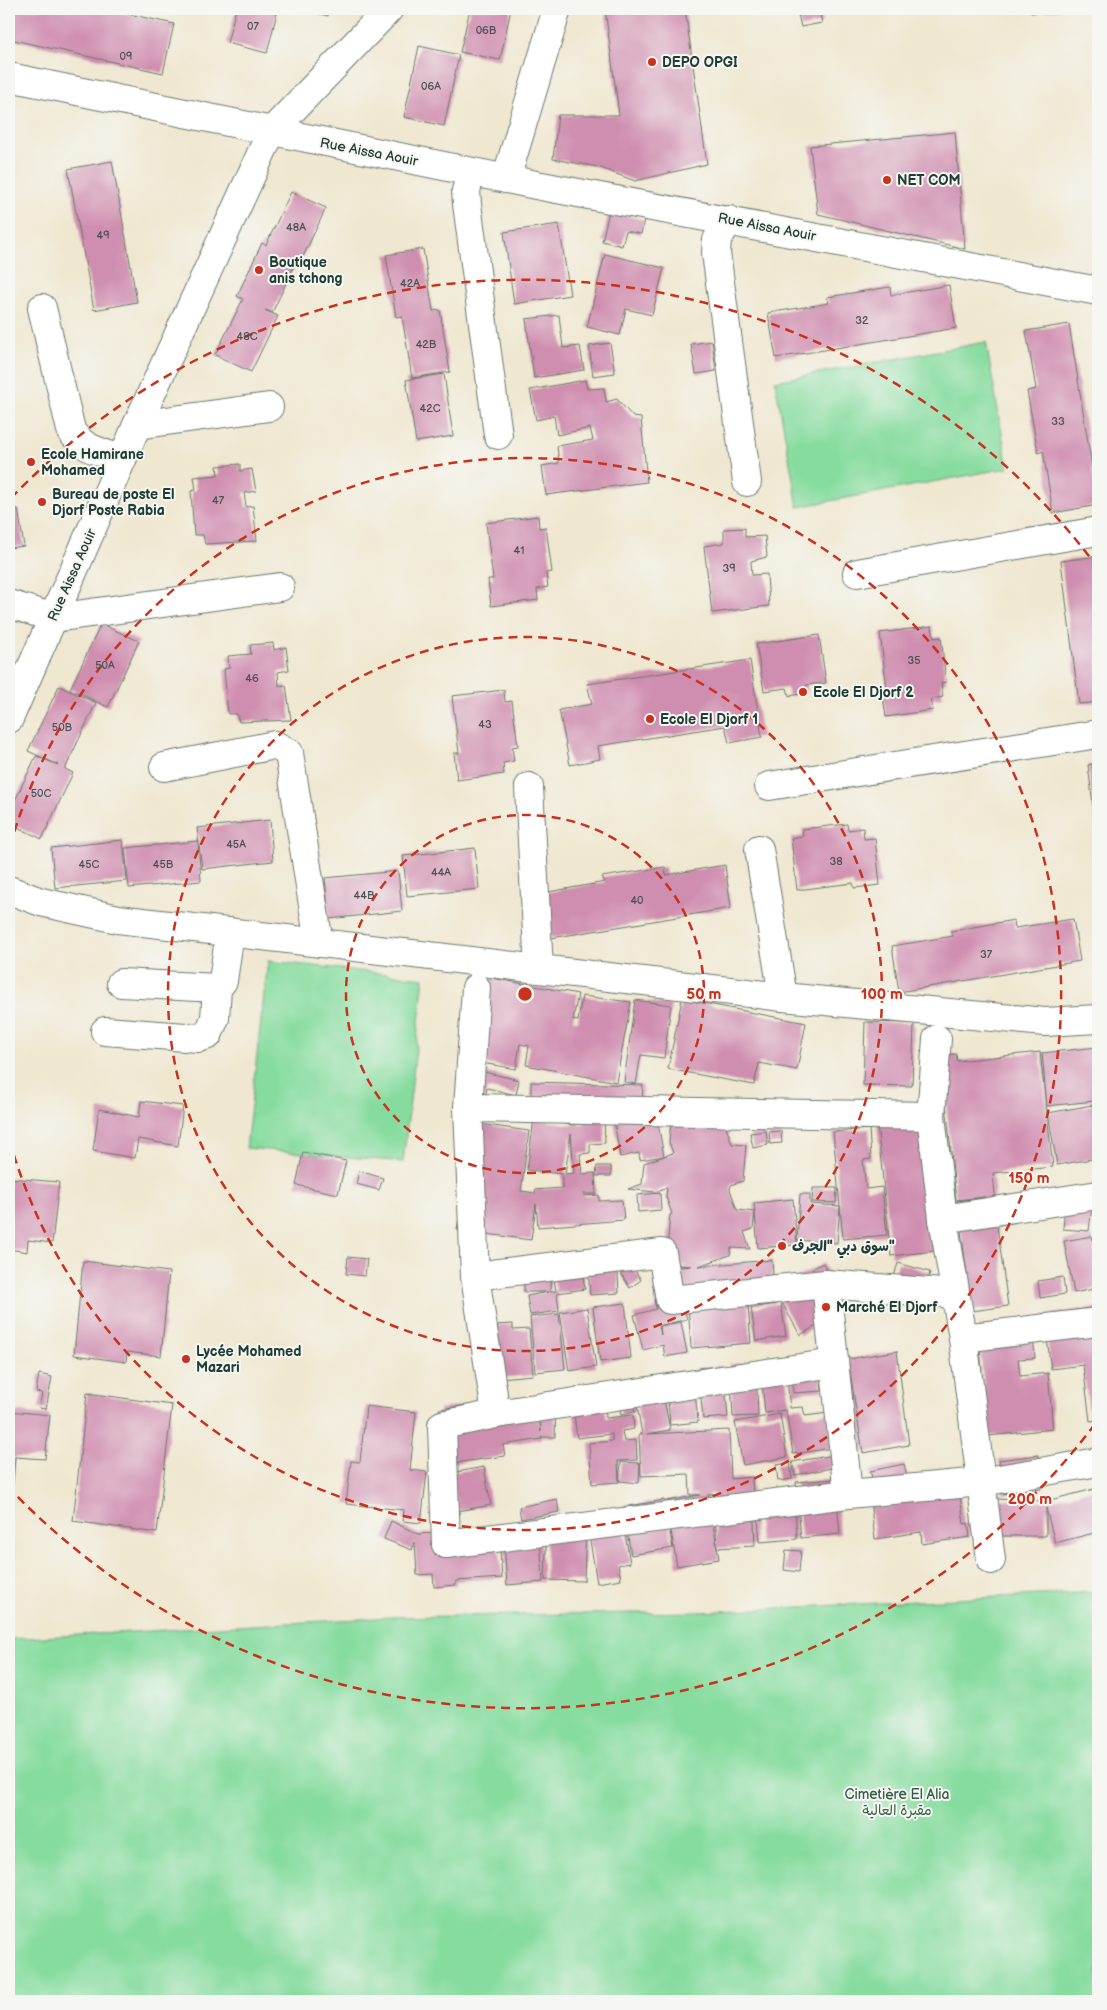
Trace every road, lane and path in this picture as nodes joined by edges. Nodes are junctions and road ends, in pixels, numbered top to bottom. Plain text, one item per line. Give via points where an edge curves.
1 (389, 9) edge
2 (557, 9) edge
3 (9, 77) edge
4 (272, 132) junction
5 (471, 172) junction
6 (506, 179) junction
7 (729, 220) junction
8 (1098, 292) edge
9 (42, 308) dead end
10 (269, 407) dead end
11 (137, 425) junction
12 (498, 435) dead end
13 (122, 460) junction
14 (747, 482) dead end
15 (1098, 531) edge
16 (857, 573) dead end
17 (280, 587) dead end
18 (9, 604) edge
19 (54, 618) junction
20 (9, 719) edge
21 (1098, 734) edge
22 (164, 767) dead end
23 (768, 786) dead end
24 (529, 787) dead end
25 (758, 849) dead end
26 (9, 890) edge
27 (230, 932) junction
28 (319, 943) junction
29 (539, 969) junction
30 (121, 983) dead end
31 (217, 988) junction
32 (476, 988) dead end
33 (783, 997) junction
34 (1098, 1019) edge
35 (105, 1031) dead end
36 (937, 1040) dead end
37 (468, 1108) junction
38 (931, 1116) junction
39 (1098, 1195) edge
40 (943, 1219) junction
41 (475, 1276) junction
42 (826, 1284) junction
43 (955, 1294) junction
44 (1098, 1322) edge
45 (963, 1338) junction
46 (834, 1363) junction
47 (496, 1414) junction
48 (1098, 1462) edge
49 (982, 1482) junction
50 (848, 1494) junction
51 (992, 1560) dead end

1 - 4 street
2 - 6 street
3 - 4 street
4 - 5 street, Rue Aissa Aouir
4 - 11 street, Rue Aissa Aouir
5 - 6 street, Rue Aissa Aouir
5 - 12 street via 466,191 467,204
6 - 7 street, Rue Aissa Aouir
7 - 8 street, Rue Aissa Aouir
7 - 14 street via 717,240 716,254
9 - 13 street via 76,440
10 - 11 street
11 - 13 street, Rue Aissa Aouir
13 - 19 street, Rue Aissa Aouir
15 - 16 street
17 - 19 street
18 - 19 street
19 - 20 street, Rue Aissa Aouir
21 - 23 street
22 - 28 street via 275,746 289,753
24 - 29 street
25 - 33 street
26 - 27 street via 41,902 118,919
27 - 28 street
27 - 31 street via 223,981
28 - 29 street
29 - 33 street
30 - 31 street
31 - 35 street via 215,1018 208,1035 199,1038
32 - 37 street
33 - 34 street via 1045,1022
36 - 38 street
37 - 38 street
37 - 41 street
38 - 40 street
39 - 40 street
40 - 43 street
41 - 42 street via 662,1253 670,1300
41 - 47 street
42 - 43 street
42 - 46 street
43 - 45 street
44 - 45 street
45 - 49 street
46 - 47 street
46 - 50 street
47 - 50 street via 442,1425 448,1542
48 - 49 street
49 - 50 street
49 - 51 street

